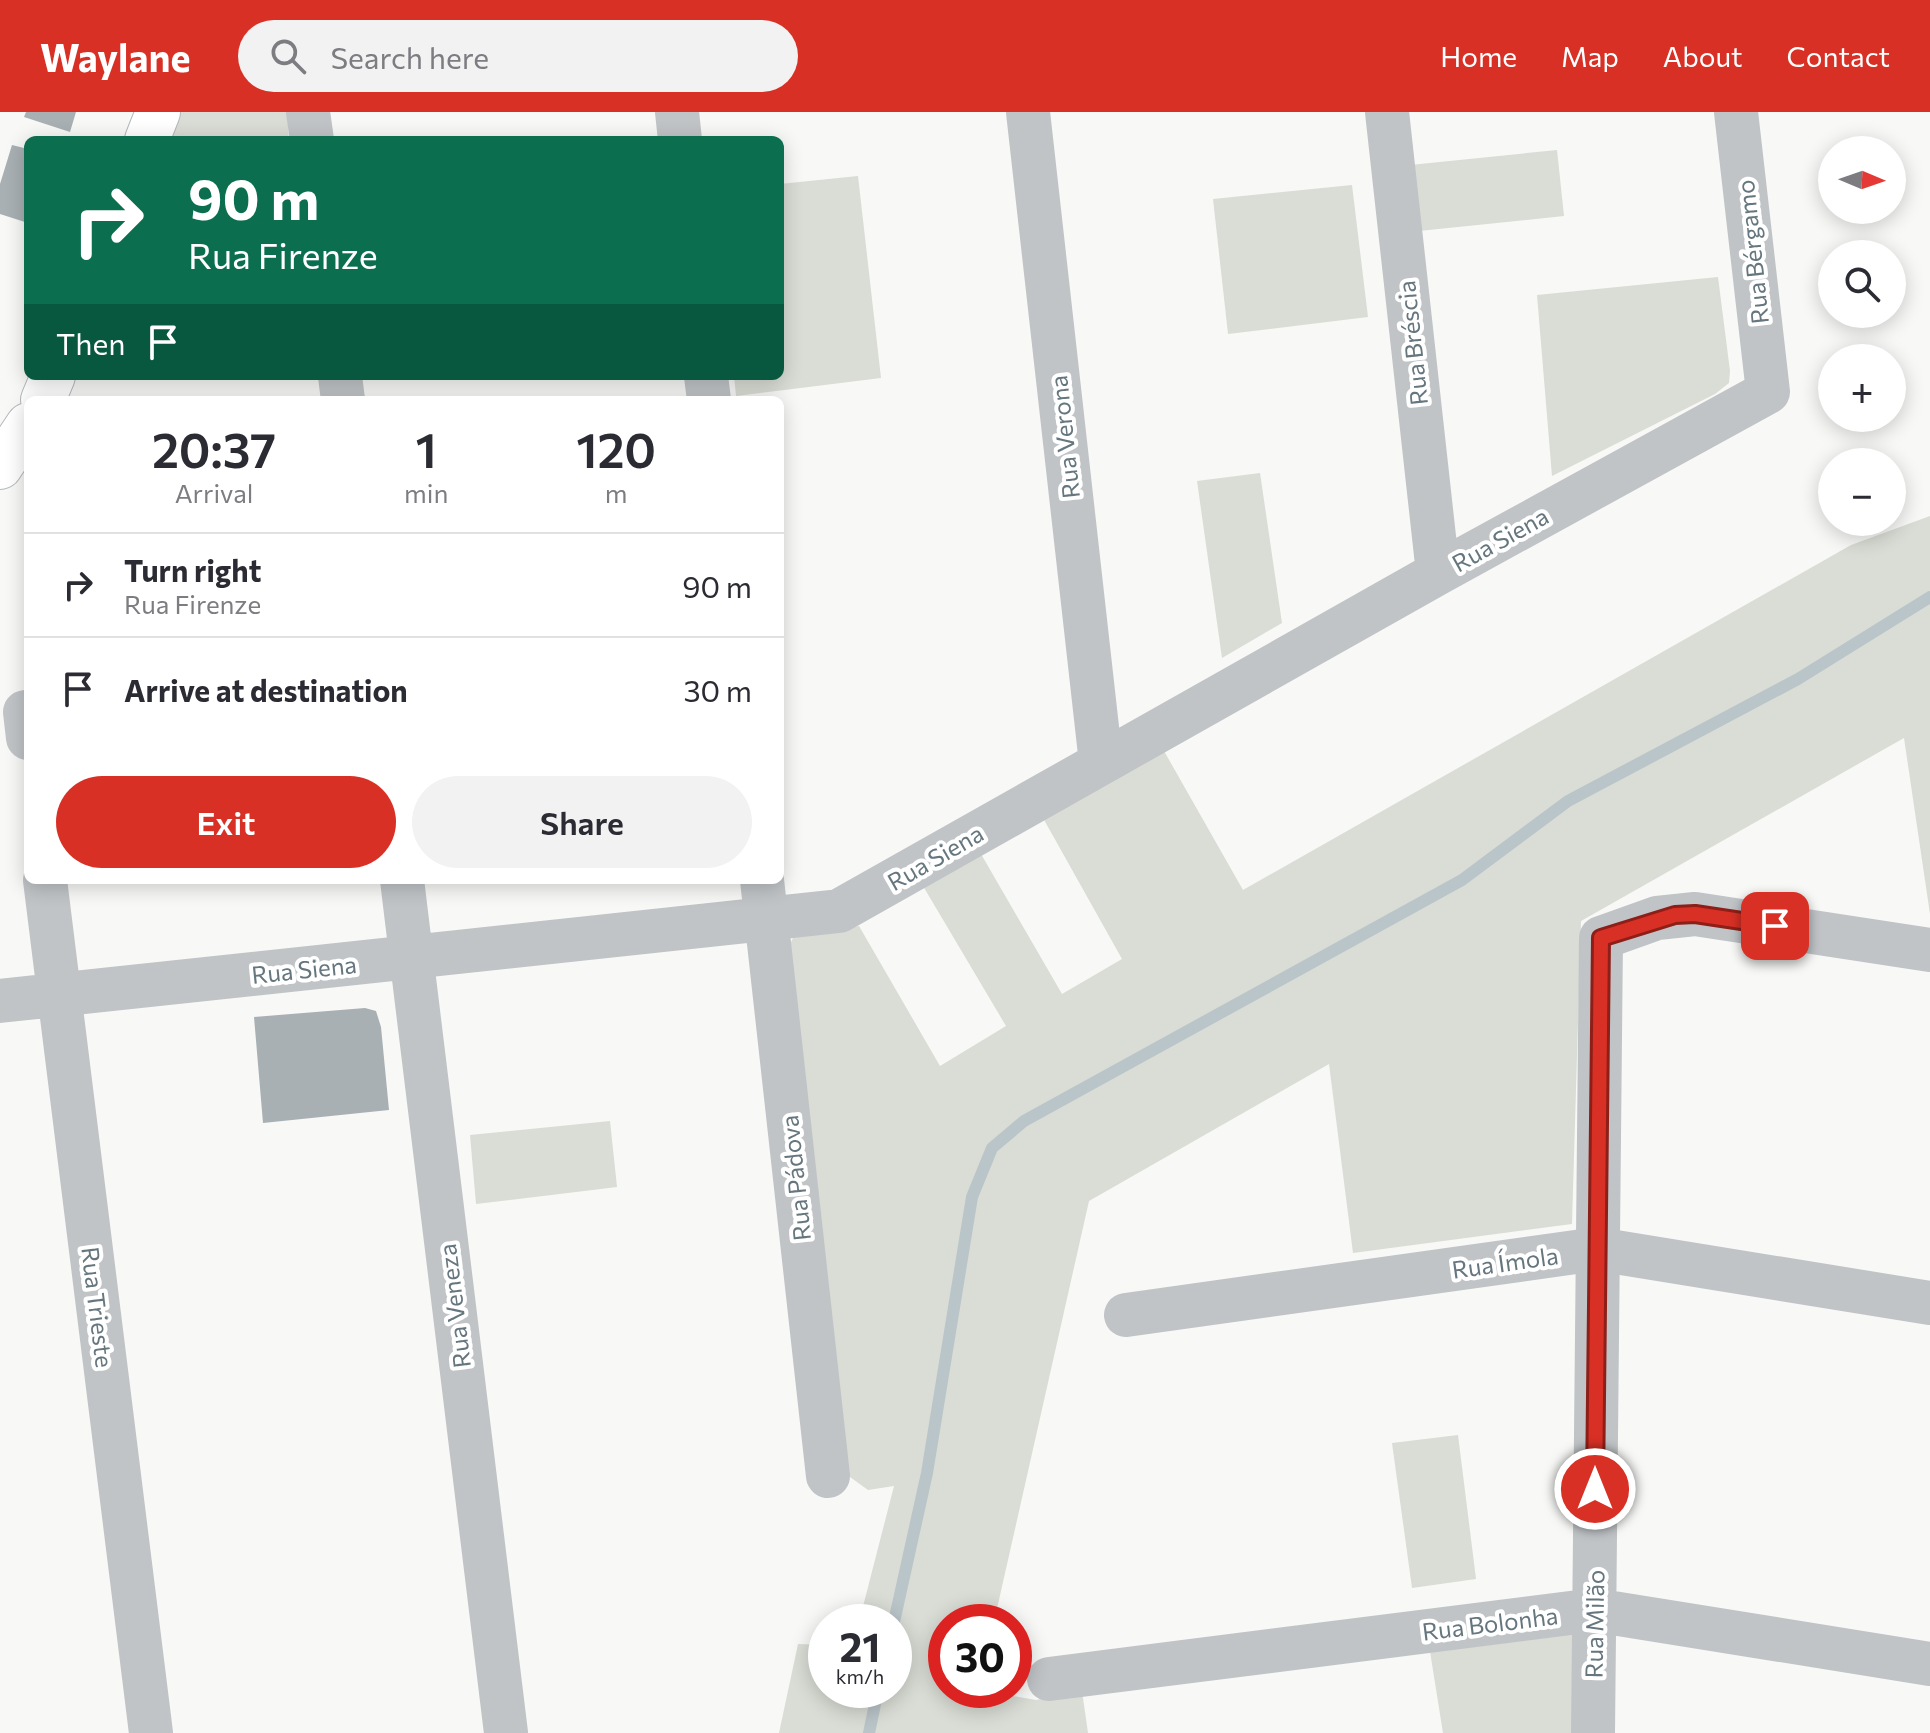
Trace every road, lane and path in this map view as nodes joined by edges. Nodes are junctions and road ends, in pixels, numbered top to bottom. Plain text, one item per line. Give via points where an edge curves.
1 (158, 112) edge
2 (308, 112) edge
3 (677, 112) edge
4 (1028, 112) edge
5 (1387, 112) edge
6 (1736, 112) edge
7 (149, 136) edge
8 (311, 136) edge
9 (680, 136) edge
10 (1768, 392) joint
11 (24, 431) edge
12 (0, 467) edge
13 (1438, 573) junction
14 (1101, 763) junction
15 (45, 884) edge
16 (403, 884) edge
17 (764, 900) edge
18 (1930, 950) edge
19 (412, 957) junction
20 (59, 995) junction
21 (0, 1001) edge
22 (1597, 1249) junction
23 (1930, 1303) edge
24 (1126, 1315) dead end
25 (828, 1476) dead end
26 (1594, 1610) junction
27 (1930, 1664) edge
28 (1049, 1679) dead end
29 (151, 1733) edge
30 (506, 1733) edge
31 (1593, 1733) edge

1 - 7 main road
2 - 8 street
3 - 9 street
4 - 14 street, Rua Verona
5 - 13 street, Rua Bréscia
6 - 10 street, Rua Bérgamo
10 - 13 street, Rua Siena
11 - 12 main road
13 - 14 street, Rua Siena
14 - 17 street, Rua Siena via 839,911
15 - 20 street, Rua Trieste
16 - 19 street, Rua Veneza
17 - 19 street, Rua Siena
17 - 25 street, Rua Pádova
18 - 22 street, Rua Milão via 1695,914 1657,918 1601,938
19 - 20 street, Rua Siena
19 - 30 street, Rua Veneza
20 - 21 street, Rua Siena
20 - 29 street, Rua Trieste
22 - 23 street, Rua Ímola
22 - 24 street, Rua Ímola
22 - 26 street, Rua Milão
26 - 27 street, Rua Bolonha
26 - 28 street, Rua Bolonha
26 - 31 street, Rua Milão

